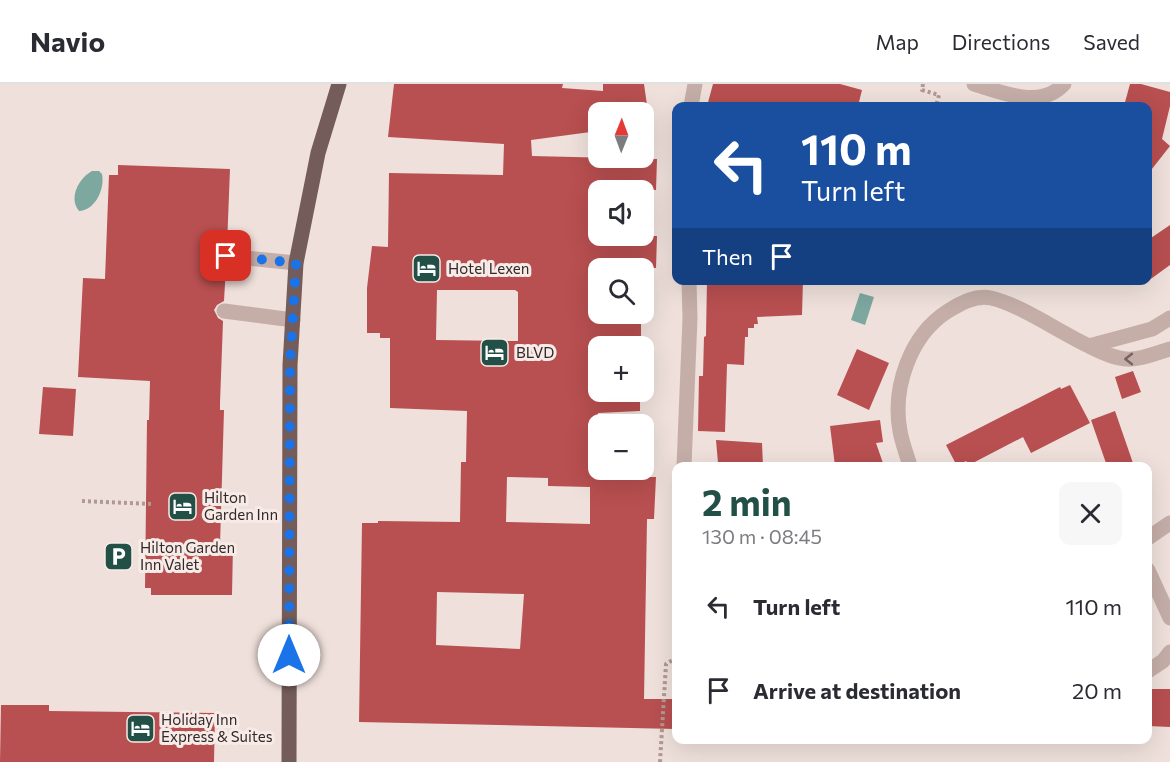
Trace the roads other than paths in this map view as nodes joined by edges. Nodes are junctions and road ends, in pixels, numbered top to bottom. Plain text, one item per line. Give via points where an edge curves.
1 (339, 84) edge
2 (695, 84) edge
3 (974, 84) edge
4 (1064, 84) edge
5 (691, 102) edge
6 (226, 256) dead end
7 (296, 263) junction
8 (689, 285) edge
9 (224, 311) dead end
10 (1170, 318) edge
11 (292, 320) junction
12 (1089, 346) junction
13 (1170, 348) edge
14 (684, 462) edge
15 (909, 462) edge
16 (1170, 523) edge
17 (1152, 535) edge
18 (1152, 579) edge
19 (1170, 618) edge
20 (1170, 652) edge
21 (1152, 668) edge
22 (289, 762) edge

1 - 7 main road via 318,153
2 - 5 street
3 - 4 street via 1038,98
6 - 7 street
7 - 11 main road
8 - 14 street
9 - 11 street
10 - 12 street via 1152,329
11 - 22 main road
13 -> 12 street via 1132,361 1110,357
12 - 15 street via 989,298 966,300 936,319 911,352 900,384 900,430
16 - 17 street
18 - 19 street
20 - 21 street

